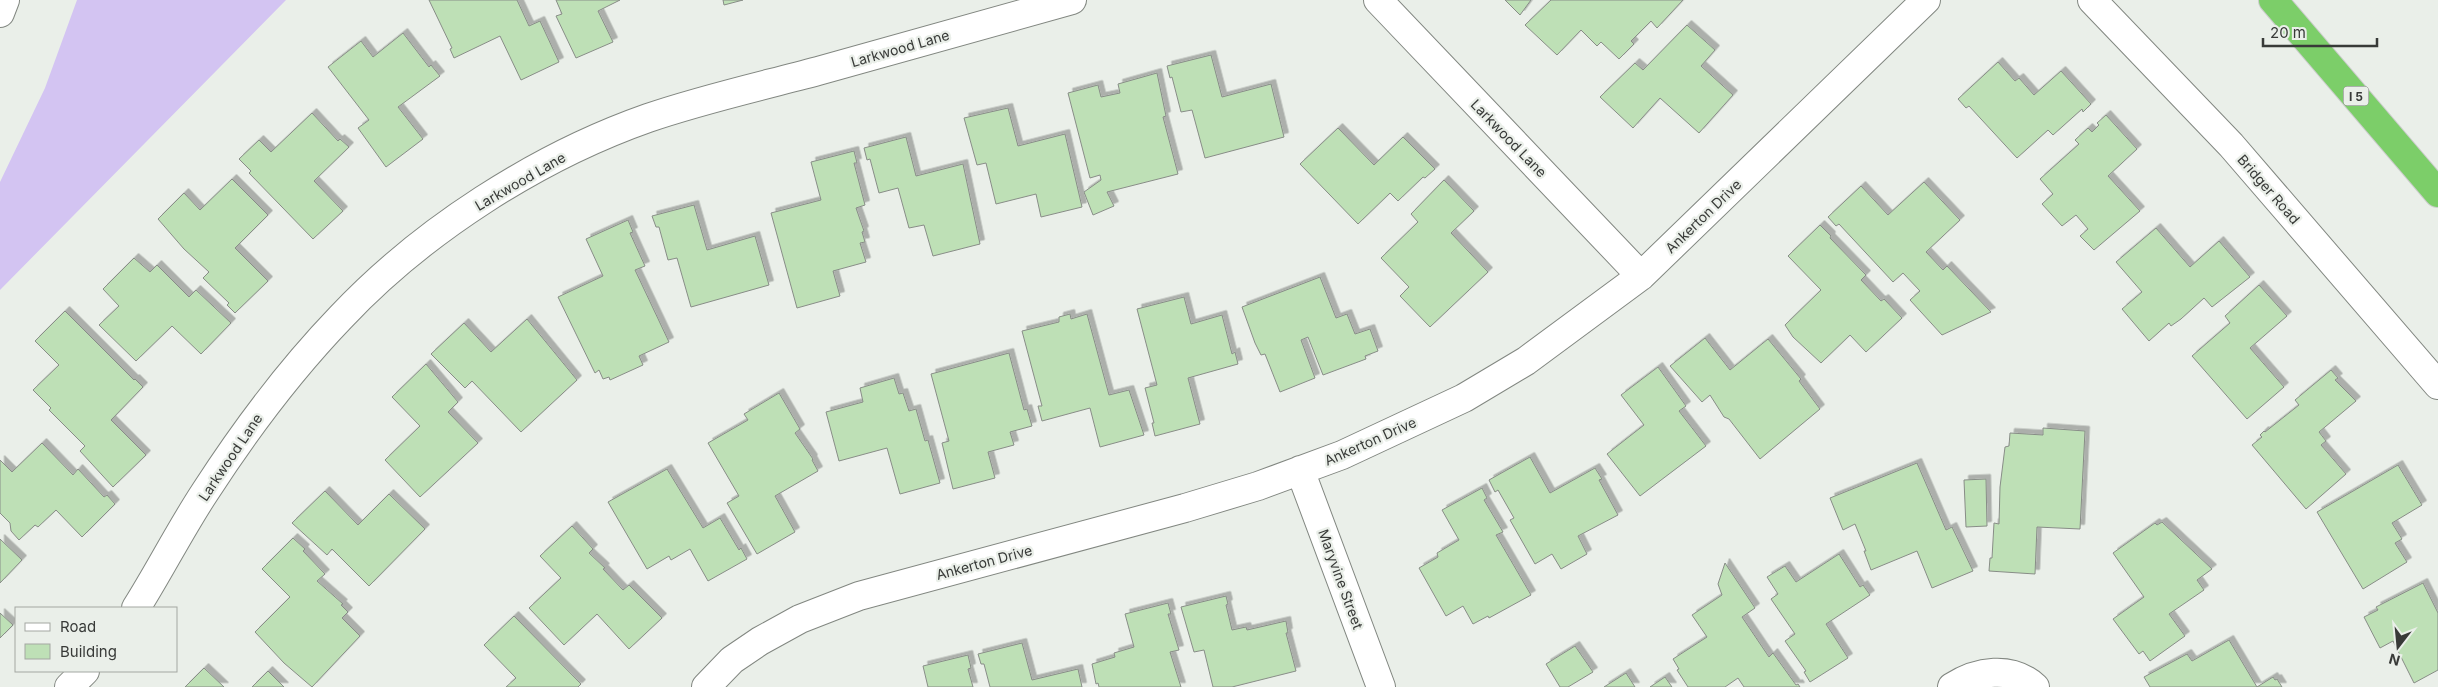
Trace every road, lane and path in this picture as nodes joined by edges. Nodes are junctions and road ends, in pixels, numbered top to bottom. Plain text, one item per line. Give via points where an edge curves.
1 (5, 0) edge
2 (1072, 0) edge
3 (1378, 0) edge
4 (1926, 0) edge
5 (2092, 0) edge
6 (2274, 0) edge
7 (0, 13) edge
8 (2438, 193) edge
9 (1641, 276) junction
10 (2438, 385) edge
11 (1300, 470) junction
12 (137, 607) edge
13 (84, 672) edge
14 (69, 687) edge
15 (706, 687) edge
16 (1381, 687) edge
17 (1952, 687) edge
18 (2035, 687) edge

1 - 7 street
2 - 12 street, Larkwood Lane via 649,118 559,158 488,197 387,272 302,361 253,422 203,494
3 - 9 street, Larkwood Lane
4 - 9 street, Ankerton Drive
5 - 10 street, Bridger Road via 2230,145
6 - 8 highway, I 5
9 - 11 street, Ankerton Drive via 1526,361 1464,398 1350,451
11 - 15 street, Ankerton Drive via 1185,508 859,596 800,619 760,641 732,660
11 - 16 street, Maryvine Street
13 - 14 street
17 - 18 street via 1978,675 1999,672 2028,681

